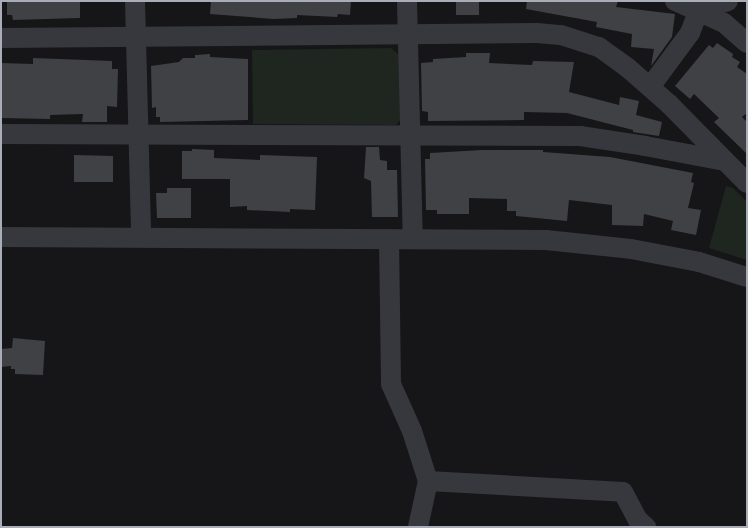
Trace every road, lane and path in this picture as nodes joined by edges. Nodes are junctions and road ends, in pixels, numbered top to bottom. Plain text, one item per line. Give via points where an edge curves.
1 (135, 1) edge
2 (407, 1) edge
3 (675, 1) edge
4 (728, 1) edge
5 (699, 6) edge
6 (408, 34) junction
7 (1, 38) edge
8 (136, 38) junction
9 (747, 43) edge
10 (650, 87) junction
11 (1, 134) edge
12 (139, 135) junction
13 (411, 135) junction
14 (725, 161) junction
15 (747, 183) edge
16 (1, 237) edge
17 (140, 237) junction
18 (389, 238) junction
19 (413, 239) junction
20 (747, 277) edge
21 (428, 481) junction
22 (418, 527) edge
23 (646, 527) edge

1 - 8 street
2 - 6 street
3 - 5 street
4 - 5 street
5 - 9 street
5 - 10 street via 690,33
6 - 8 street
6 - 10 street via 537,32 561,35 599,47
6 - 13 street
7 - 8 street
8 - 12 street
10 - 14 street
11 - 12 street
12 - 13 street
12 - 17 street
13 - 14 street via 580,136
13 - 19 street
14 - 15 street
16 - 17 street
17 - 18 street
18 - 19 street
18 - 21 street via 391,384 412,431
19 - 20 street via 591,243 678,257
21 - 22 street
21 - 23 street via 622,492 638,520

